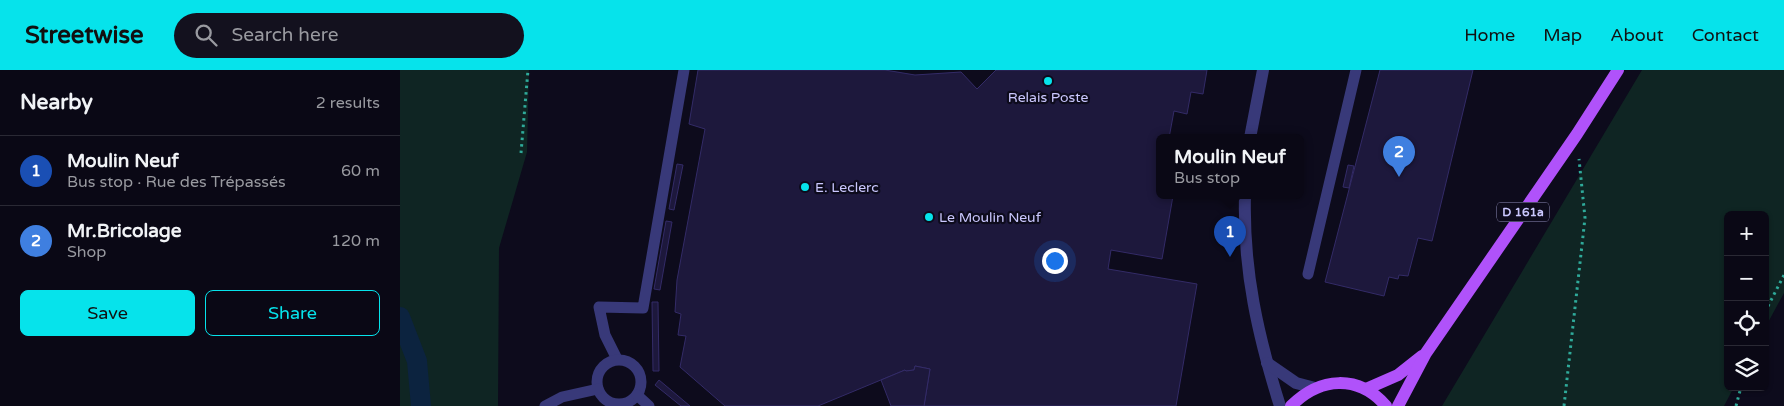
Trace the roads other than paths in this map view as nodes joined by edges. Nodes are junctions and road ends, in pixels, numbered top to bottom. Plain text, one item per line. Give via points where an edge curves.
1 (684, 70) edge
2 (1263, 70) edge
3 (1356, 70) edge
4 (1618, 70) edge
5 (1251, 134) edge
6 (1245, 199) edge
7 (1308, 274) dead end
8 (1426, 353) junction
9 (617, 359) junction
10 (1267, 363) junction
11 (1315, 388) junction
12 (598, 389) junction
13 (1366, 389) junction
14 (637, 395) junction
15 (622, 405) edge
16 (545, 406) edge
17 (649, 406) edge
18 (1280, 406) edge
19 (1291, 406) edge
20 (1386, 406) edge
21 (1398, 406) edge

1 - 9 lane via 643,308 599,306 605,335
2 - 5 street
3 - 7 lane
4 - 8 main road, D 161a
6 - 10 street via 1252,302
8 - 13 main road, D 161a via 1398,375
8 - 21 main road, D 161a
9 - 12 lane via 602,367 596,382
9 - 14 lane via 629,361 639,372 641,388
10 - 11 street via 1296,383
10 - 18 street
11 - 13 main road via 1332,383
11 - 19 main road
12 - 15 lane via 608,402
12 - 16 lane via 562,397
13 - 20 main road
14 - 15 lane
14 - 17 lane

